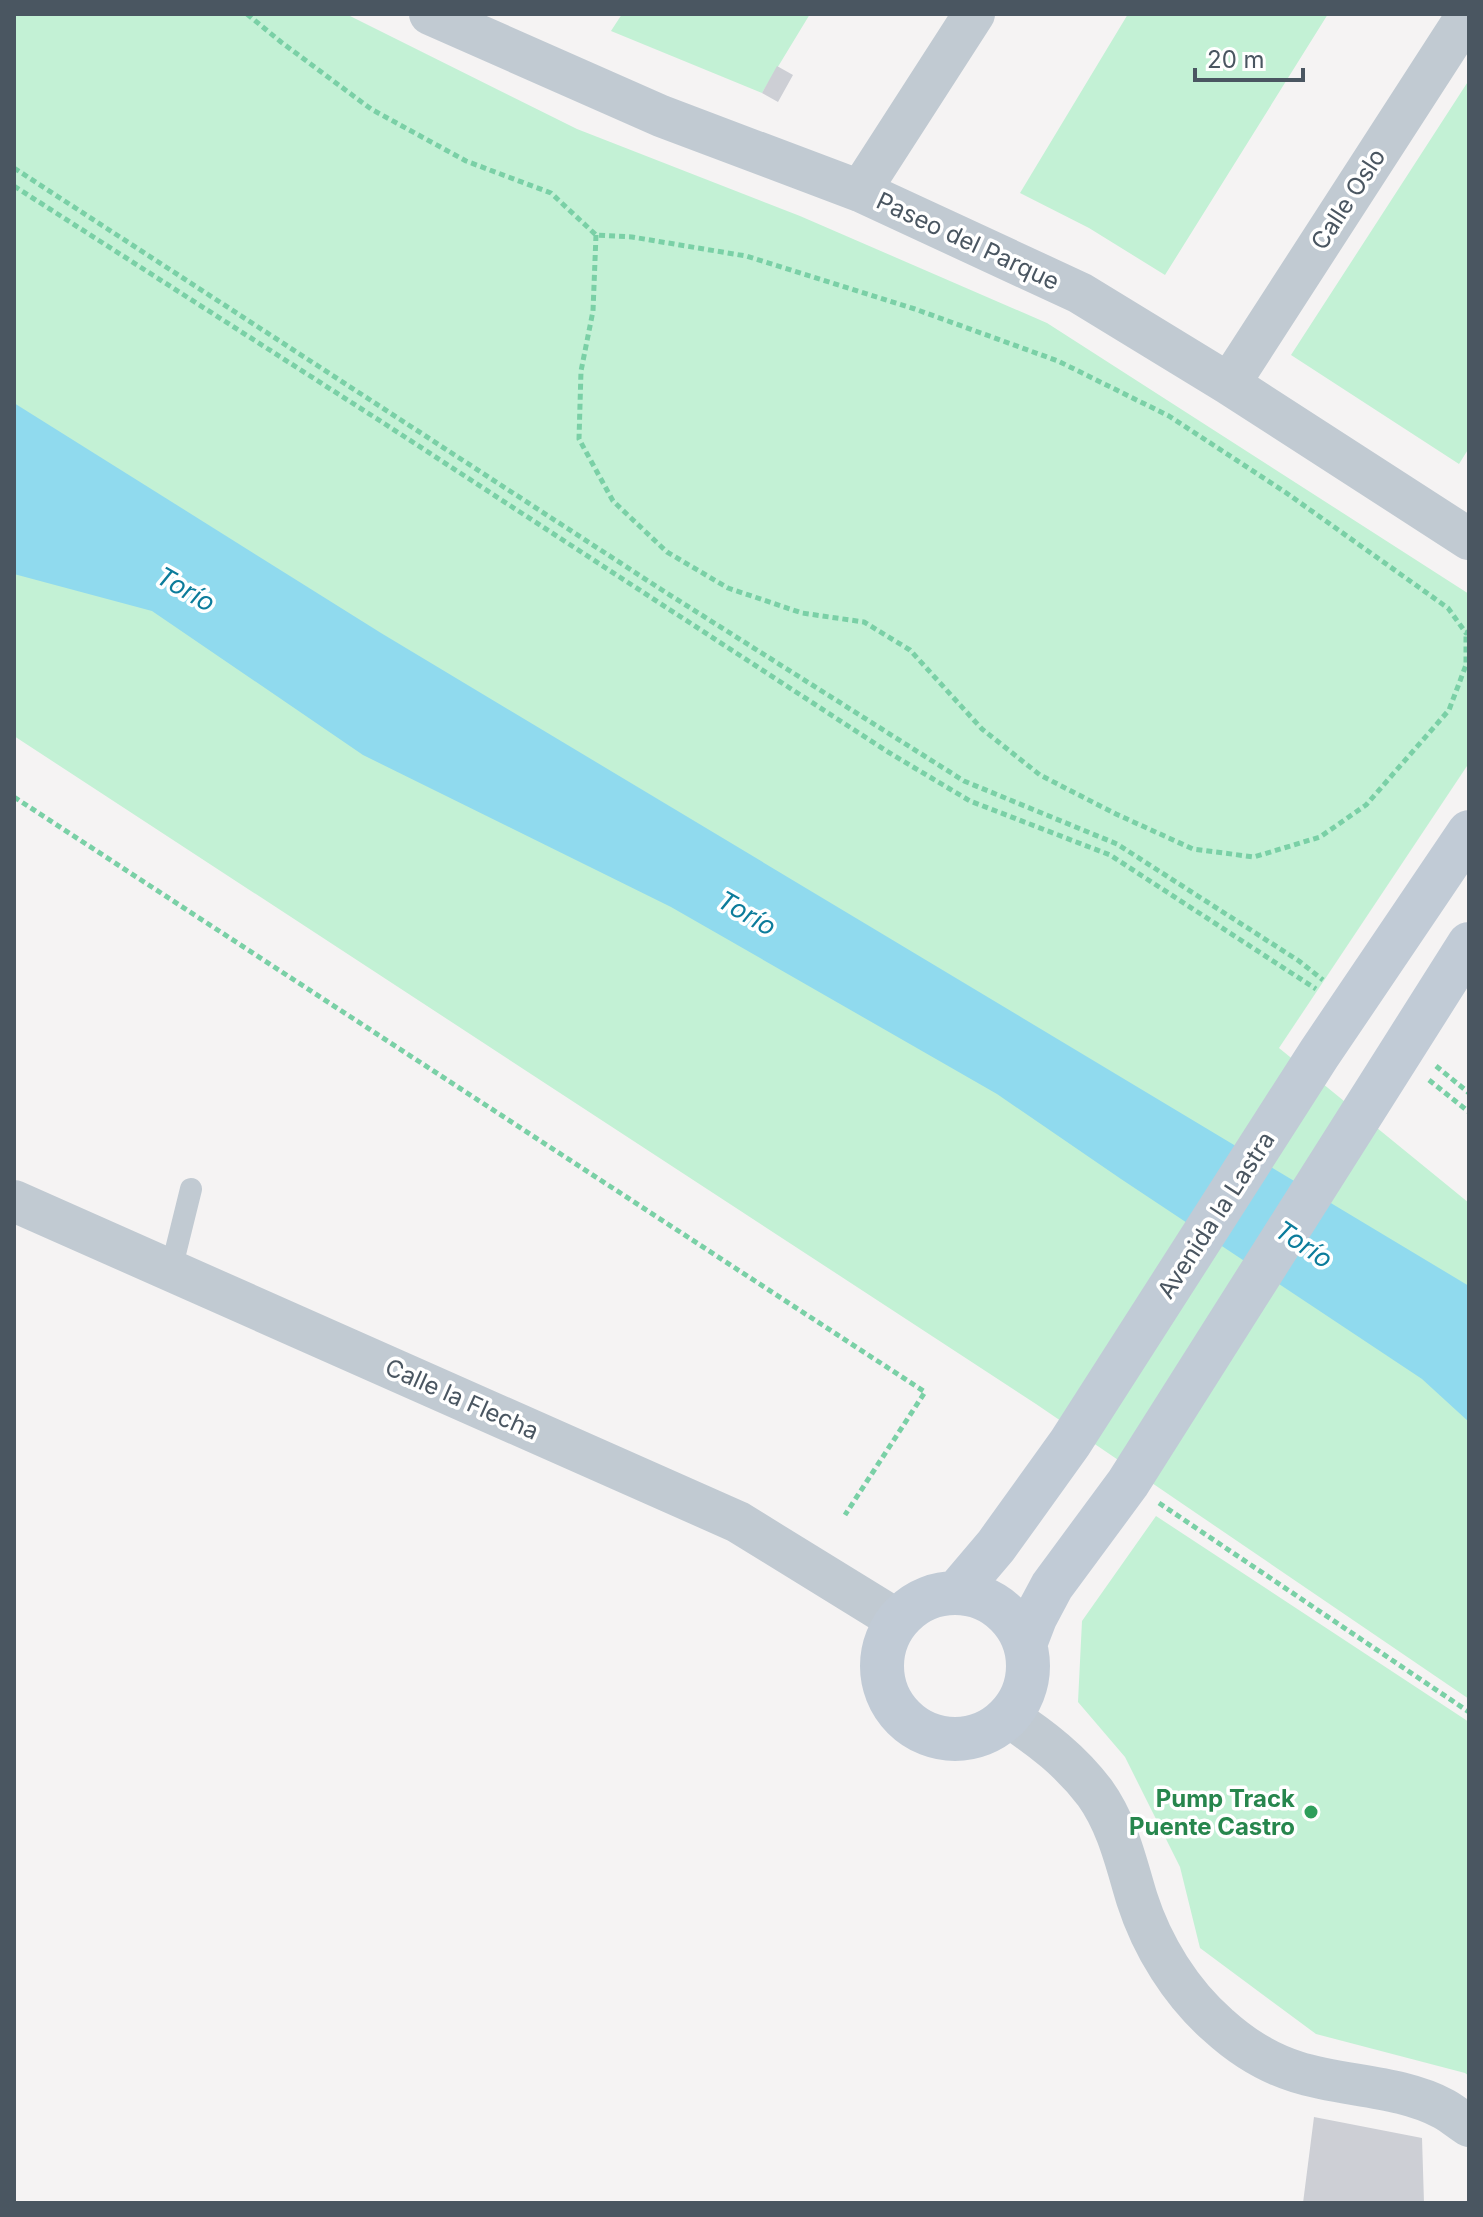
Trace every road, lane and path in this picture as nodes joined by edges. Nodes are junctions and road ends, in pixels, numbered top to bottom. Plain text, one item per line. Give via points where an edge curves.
1 (247, 14) edge
2 (974, 14) edge
3 (1468, 14) edge
4 (443, 17) edge
5 (14, 168) edge
6 (14, 186) edge
7 (860, 191) junction
8 (596, 235) junction
9 (1229, 384) junction
10 (1469, 539) edge
11 (1467, 632) edge
12 (14, 797) edge
13 (1469, 832) edge
14 (1469, 944) edge
15 (1339, 999) junction
16 (1415, 1060) junction
17 (1469, 1093) edge
18 (1469, 1112) edge
19 (191, 1189) dead end
20 (14, 1201) edge
21 (171, 1270) junction
22 (1140, 1491) junction
23 (845, 1515) dead end
24 (957, 1592) junction
25 (897, 1620) junction
26 (1025, 1644) junction
27 (1469, 1712) edge
28 (1009, 1717) junction
29 (1469, 2126) edge

1 - 8 path via 371,109 466,161 551,193
2 - 7 street
3 - 9 street, Calle Oslo
4 - 7 street, Paseo del Parque via 661,116
5 - 15 path via 964,781 1117,844 1299,961
6 - 15 path via 888,752 970,801 1110,855
7 - 9 street, Paseo del Parque via 1080,293
8 - 11 path via 746,256 1058,361 1169,416 1285,492 1448,608
8 - 11 path via 579,439 613,501 667,552 728,588 802,613 864,622 910,650 982,729 1040,775 1193,849 1254,857 1320,837 1366,805 1449,710 1466,665
9 - 10 street, Paseo del Parque
12 - 23 path via 925,1392
13 - 15 main road, Avenida la Lastra
14 - 16 main road
15 - 24 main road, Avenida la Lastra via 1319,1054 1070,1443
16 - 17 path
16 - 18 path
16 - 22 main road via 1380,1084
19 - 21 lane
20 - 21 street, Calle la Flecha
21 - 25 street, Calle la Flecha via 738,1522
22 - 26 main road via 1052,1586
22 - 27 path
24 - 25 main road via 934,1595
24 - 26 main road via 999,1607
25 - 28 main road via 887,1638 882,1678 899,1714 914,1727 951,1740 971,1738
26 - 28 main road via 1027,1682
28 - 29 street via 1056,1750 1096,1794 1125,1853 1141,1911 1160,1953 1217,2025 1255,2054 1297,2072 1415,2097

